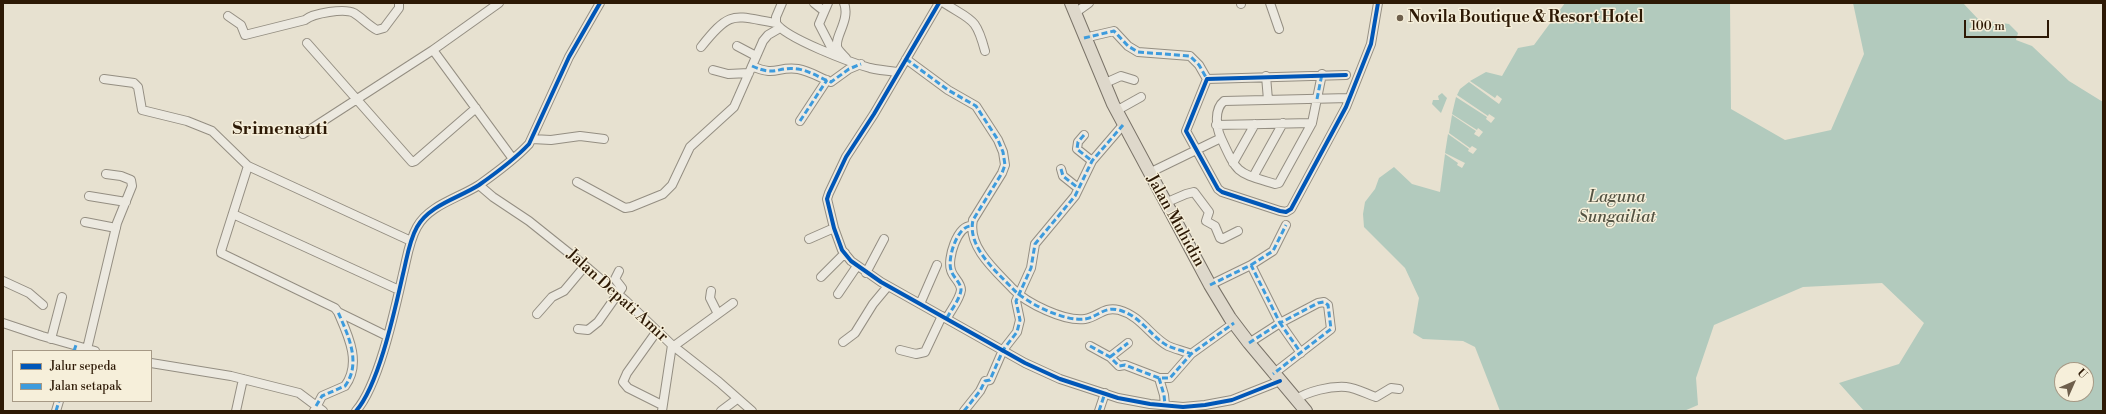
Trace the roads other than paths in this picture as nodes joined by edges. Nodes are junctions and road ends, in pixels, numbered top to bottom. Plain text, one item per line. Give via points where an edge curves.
1 (399, 3) edge
2 (499, 3) edge
3 (600, 3) edge
4 (782, 3) edge
5 (814, 3) edge
6 (844, 3) edge
7 (940, 3) edge
8 (944, 3) edge
9 (1090, 3) edge
10 (1270, 3) edge
11 (1378, 3) edge
12 (826, 7) edge
13 (1073, 8) edge
14 (228, 16) dead end
15 (778, 26) junction
16 (1279, 29) dead end
17 (1084, 38) junction
18 (307, 43) dead end
19 (737, 46) dead end
20 (701, 47) dead end
21 (433, 50) junction
22 (985, 51) dead end
23 (836, 55) junction
24 (756, 56) junction
25 (908, 56) junction
26 (846, 58) junction
27 (861, 64) junction
28 (713, 70) dead end
29 (751, 70) junction
30 (898, 72) junction
31 (1322, 74) junction
32 (1346, 75) dead end
33 (1266, 76) junction
34 (104, 79) dead end
35 (1207, 79) junction
36 (827, 80) junction
37 (1134, 80) dead end
38 (1104, 84) junction
39 (1141, 97) dead end
40 (357, 98) junction
41 (1350, 98) junction
42 (1317, 99) junction
43 (1268, 100) junction
44 (476, 108) junction
45 (1116, 111) junction
46 (800, 121) dead end
47 (1283, 123) junction
48 (1312, 123) junction
49 (1255, 124) junction
50 (1123, 125) junction
51 (1216, 125) junction
52 (303, 134) dead end
53 (1084, 135) dead end
54 (1221, 138) junction
55 (532, 139) junction
56 (604, 139) dead end
57 (1196, 150) junction
58 (513, 159) junction
59 (1092, 161) junction
60 (1233, 163) junction
61 (248, 166) junction
62 (1061, 169) dead end
63 (1149, 173) junction
64 (106, 174) dead end
65 (1253, 177) junction
66 (577, 182) dead end
67 (479, 185) junction
68 (1078, 188) junction
69 (89, 196) dead end
70 (126, 202) junction
71 (1165, 203) junction
72 (232, 214) junction
73 (85, 222) dead end
74 (1286, 225) dead end
75 (971, 226) junction
76 (116, 228) junction
77 (834, 228) junction
78 (1238, 232) dead end
79 (809, 239) dead end
80 (884, 239) dead end
81 (412, 241) junction
82 (845, 253) junction
83 (937, 265) dead end
84 (1251, 265) junction
85 (585, 266) junction
86 (857, 266) junction
87 (619, 271) dead end
88 (866, 273) junction
89 (822, 277) dead end
90 (3, 281) edge
91 (888, 286) junction
92 (1210, 286) junction
93 (399, 290) junction
94 (1020, 290) junction
95 (711, 291) dead end
96 (618, 294) junction
97 (838, 294) dead end
98 (62, 297) dead end
99 (733, 303) dead end
100 (920, 304) junction
101 (43, 305) dead end
102 (338, 312) junction
103 (537, 314) dead end
104 (718, 314) junction
105 (945, 317) junction
106 (3, 323) edge
107 (1234, 323) junction
108 (1280, 323) junction
109 (578, 329) dead end
110 (657, 331) junction
111 (388, 336) junction
112 (51, 339) junction
113 (843, 342) dead end
114 (1128, 343) dead end
115 (1249, 343) junction
116 (673, 346) junction
117 (1090, 346) dead end
118 (75, 348) edge
119 (91, 350) edge
120 (900, 350) dead end
121 (1003, 350) junction
122 (1301, 353) junction
123 (1192, 354) junction
124 (1110, 357) junction
125 (152, 363) edge
126 (1158, 378) junction
127 (243, 379) junction
128 (1278, 381) junction
129 (1399, 389) dead end
130 (1105, 393) junction
131 (737, 399) junction
132 (1165, 405) junction
133 (1298, 405) edge
134 (315, 408) edge
135 (662, 408) edge
136 (236, 411) edge
137 (323, 411) edge
138 (356, 411) edge
139 (721, 411) edge
140 (752, 411) edge
141 (964, 411) edge
142 (1099, 411) edge

1 - 14 street via 399,8 384,28 377,30 355,14 347,12 311,15 305,20 245,35 241,25
2 - 21 street
3 - 55 street via 569,57
4 - 15 street via 776,17
5 - 12 street
6 - 26 street via 847,10 846,18 836,43
7 - 25 street
8 - 22 street via 977,26
9 - 13 street
10 - 16 street
11 - 41 street via 1371,44
12 - 23 street via 819,24
13 - 17 highway, Jalan Muhidin
15 - 20 street via 734,17 716,30
15 - 23 street via 811,45
15 - 24 street via 768,35
17 - 35 street via 1114,31 1128,46 1138,52 1188,55 1199,65
17 - 38 highway, Jalan Muhidin
18 - 40 street
19 - 24 street
21 - 40 street
21 - 44 street
23 - 26 street
24 - 29 street
25 - 30 street
25 - 75 street via 948,90 976,106 1003,152 1005,165 1002,173
26 - 27 street
27 - 30 street via 870,68
27 - 36 street via 849,69 834,81
28 - 29 street via 728,74
29 - 36 street via 769,73 800,70
29 - 66 street via 734,107 690,146 672,185 663,194 625,208
30 - 77 street via 846,157 829,193 827,199
31 - 32 street
31 - 33 street
31 - 42 street
33 - 35 street
33 - 43 street
34 - 61 street via 134,83 138,87 142,110 186,121 212,131
35 - 57 street via 1186,130
36 - 46 street
37 - 38 street via 1121,76
38 - 45 highway, Jalan Muhidin
39 - 45 street
40 - 44 street via 385,134 412,162
40 - 52 street
41 - 42 street
41 - 57 street via 1301,193 1291,209 1286,212 1220,191
42 - 43 street
42 - 48 street
43 - 51 street via 1224,101
44 - 58 street
45 - 50 highway, Jalan Muhidin
47 - 48 street
47 - 49 street
47 - 65 street
48 - 65 street via 1280,182 1275,184
49 - 51 street
49 - 60 street
50 - 59 street
50 - 63 highway, Jalan Muhidin
51 - 54 street
53 - 59 street via 1078,142 1078,149
54 - 57 street
54 - 60 street
55 - 56 street via 551,140 580,136
55 - 58 street
57 - 63 street
58 - 67 street
59 - 68 street
60 - 65 street via 1239,171
61 - 72 street
61 - 81 street
62 - 68 street via 1063,176
63 - 71 highway, Jalan Muhidin
64 - 70 street via 131,180 132,186
67 - 81 street via 423,219
67 - 85 street, Jalan Depati Amir
68 - 94 street via 1075,196 1035,244 1034,257
69 - 70 street
70 - 76 street
71 - 78 street via 1194,192 1209,212 1206,221 1215,226 1220,238
71 - 92 highway, Jalan Muhidin
72 - 93 street
72 - 102 street via 221,253 335,308
73 - 76 street
74 - 84 street via 1273,251
75 - 94 street via 977,246 985,259
75 - 105 street via 961,232 954,244 951,270 961,290
76 - 119 street
77 - 79 street
77 - 82 street
80 - 88 street
81 - 93 street
82 - 86 street
82 - 89 street
83 - 100 street
84 - 92 street
84 - 108 street
85 - 96 street, Jalan Depati Amir
85 - 103 street via 564,291 552,297
86 - 88 street
86 - 97 street
87 - 96 street via 615,279 622,287
88 - 91 street
90 - 101 street via 30,293
91 - 100 street
91 - 113 street via 854,333
92 - 107 highway, Jalan Muhidin
93 - 111 street
94 - 121 street via 1016,301 1019,326
94 - 123 street via 1043,309 1068,317 1085,319 1104,310 1119,310 1139,320 1168,345
95 - 104 street via 710,298
96 - 109 street via 594,326 588,330
96 - 110 street, Jalan Depati Amir
98 - 112 street
99 - 104 street
100 - 105 street
102 - 111 street
102 - 134 street via 352,346 351,372 345,386 322,396
104 - 116 street
105 - 120 street via 926,352 916,354
105 - 121 street
106 - 112 street
107 - 115 highway, Jalan Muhidin
107 - 123 street
108 - 115 street
108 - 122 street
108 - 122 street via 1318,303 1324,302 1328,305 1331,329
110 - 116 street, Jalan Depati Amir
110 - 135 street via 623,382 628,388
111 - 138 street via 367,396
112 - 118 street
114 - 124 street
115 - 128 highway, Jalan Muhidin
116 - 131 street, Jalan Depati Amir
116 - 135 street
117 - 124 street
118 - 119 street
121 - 130 street via 1060,379
121 - 141 street via 991,378 985,381
122 - 128 street
123 - 126 street via 1171,378
124 - 126 street via 1118,365 1125,365
125 - 127 street
126 - 132 street
127 - 134 street via 299,393
127 - 136 street
128 - 132 street via 1232,400 1205,406
128 - 133 highway, Jalan Muhidin
129 - 133 street via 1391,388 1376,397 1348,388 1331,389 1307,393
130 - 132 street via 1132,402
130 - 142 street
131 - 139 street
131 - 140 street, Jalan Depati Amir
134 - 137 street

